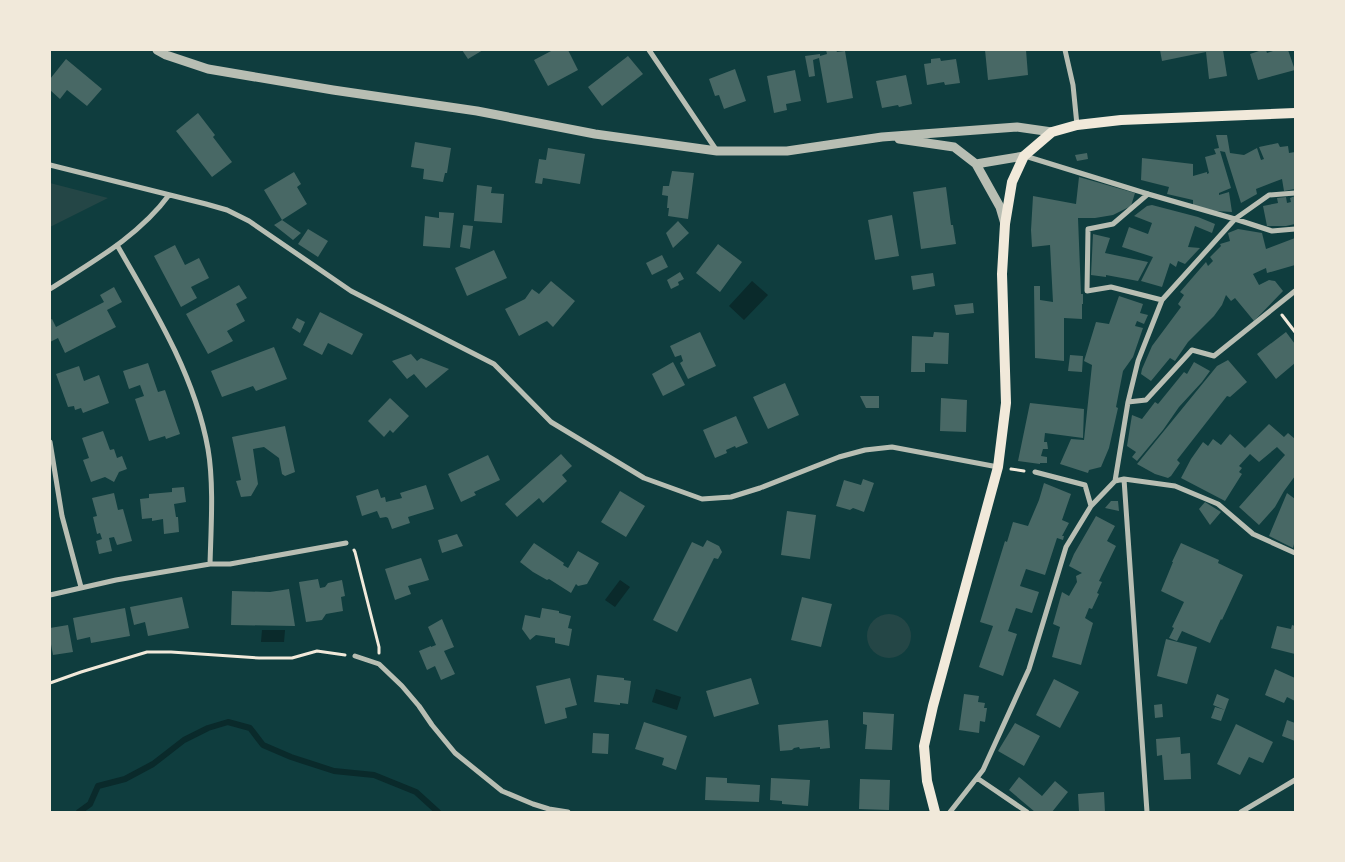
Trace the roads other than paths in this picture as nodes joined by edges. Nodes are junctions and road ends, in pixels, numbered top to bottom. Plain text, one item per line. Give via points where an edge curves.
1 (157, 50) edge
2 (649, 50) edge
3 (1066, 50) edge
4 (1295, 113) edge
5 (1077, 125) junction
6 (1052, 132) junction
7 (882, 137) junction
8 (717, 151) junction
9 (1024, 156) junction
10 (976, 164) junction
11 (50, 166) edge
12 (1295, 193) edge
13 (1148, 194) junction
14 (169, 195) junction
15 (1235, 219) junction
16 (1005, 224) junction
17 (1295, 229) edge
18 (117, 245) junction
19 (50, 289) edge
20 (1295, 291) edge
21 (1162, 300) junction
22 (1128, 402) junction
23 (50, 442) edge
24 (998, 467) junction
25 (1035, 472) road end
26 (1124, 479) junction
27 (1115, 481) junction
28 (1091, 506) junction
29 (346, 543) road end
30 (1295, 553) edge
31 (210, 564) junction
32 (81, 587) junction
33 (50, 594) edge
34 (355, 656) road end
35 (977, 778) junction
36 (1295, 780) edge
37 (568, 812) edge
38 (935, 812) edge
39 (950, 812) edge
40 (1027, 812) edge
41 (1147, 812) edge
42 (1241, 812) edge

1 - 8 street via 208,69 477,111 595,134
2 - 8 street
3 - 5 street
4 - 5 main road via 1122,120
5 - 6 main road
6 - 7 street via 1017,127
6 - 9 main road
7 - 8 street via 787,151
7 - 10 street via 954,147
9 - 10 street
9 - 13 street
9 - 16 main road via 1012,182
10 - 16 street via 1000,207
11 - 14 street
12 - 15 street via 1268,195
13 - 15 street
13 - 21 street via 1113,224 1088,229 1087,291 1111,287
14 - 18 street via 158,210
14 - 24 street via 227,210 250,222 351,291 494,364 551,422 644,478 702,499 731,497 839,457 892,447
15 - 17 street via 1272,232
15 - 21 street
16 - 24 main road via 1002,274 1006,404
18 - 19 street
18 - 31 street via 174,350 204,427 211,477
20 - 22 street via 1214,356 1192,350 1146,400
21 - 22 street via 1138,361
22 - 27 street
23 - 32 street via 62,516
24 - 38 main road via 932,706 924,746 927,781
25 - 28 street via 1084,485
26 - 27 street
26 - 30 street via 1176,486 1218,504 1254,534
26 - 41 street
27 - 28 street
28 - 35 street via 1066,547 1029,669
29 - 31 street via 230,564
31 - 32 street
32 - 33 street
34 - 37 street via 379,664 402,686 455,753 502,791 533,804
35 - 39 street
35 - 40 street
36 - 42 street

